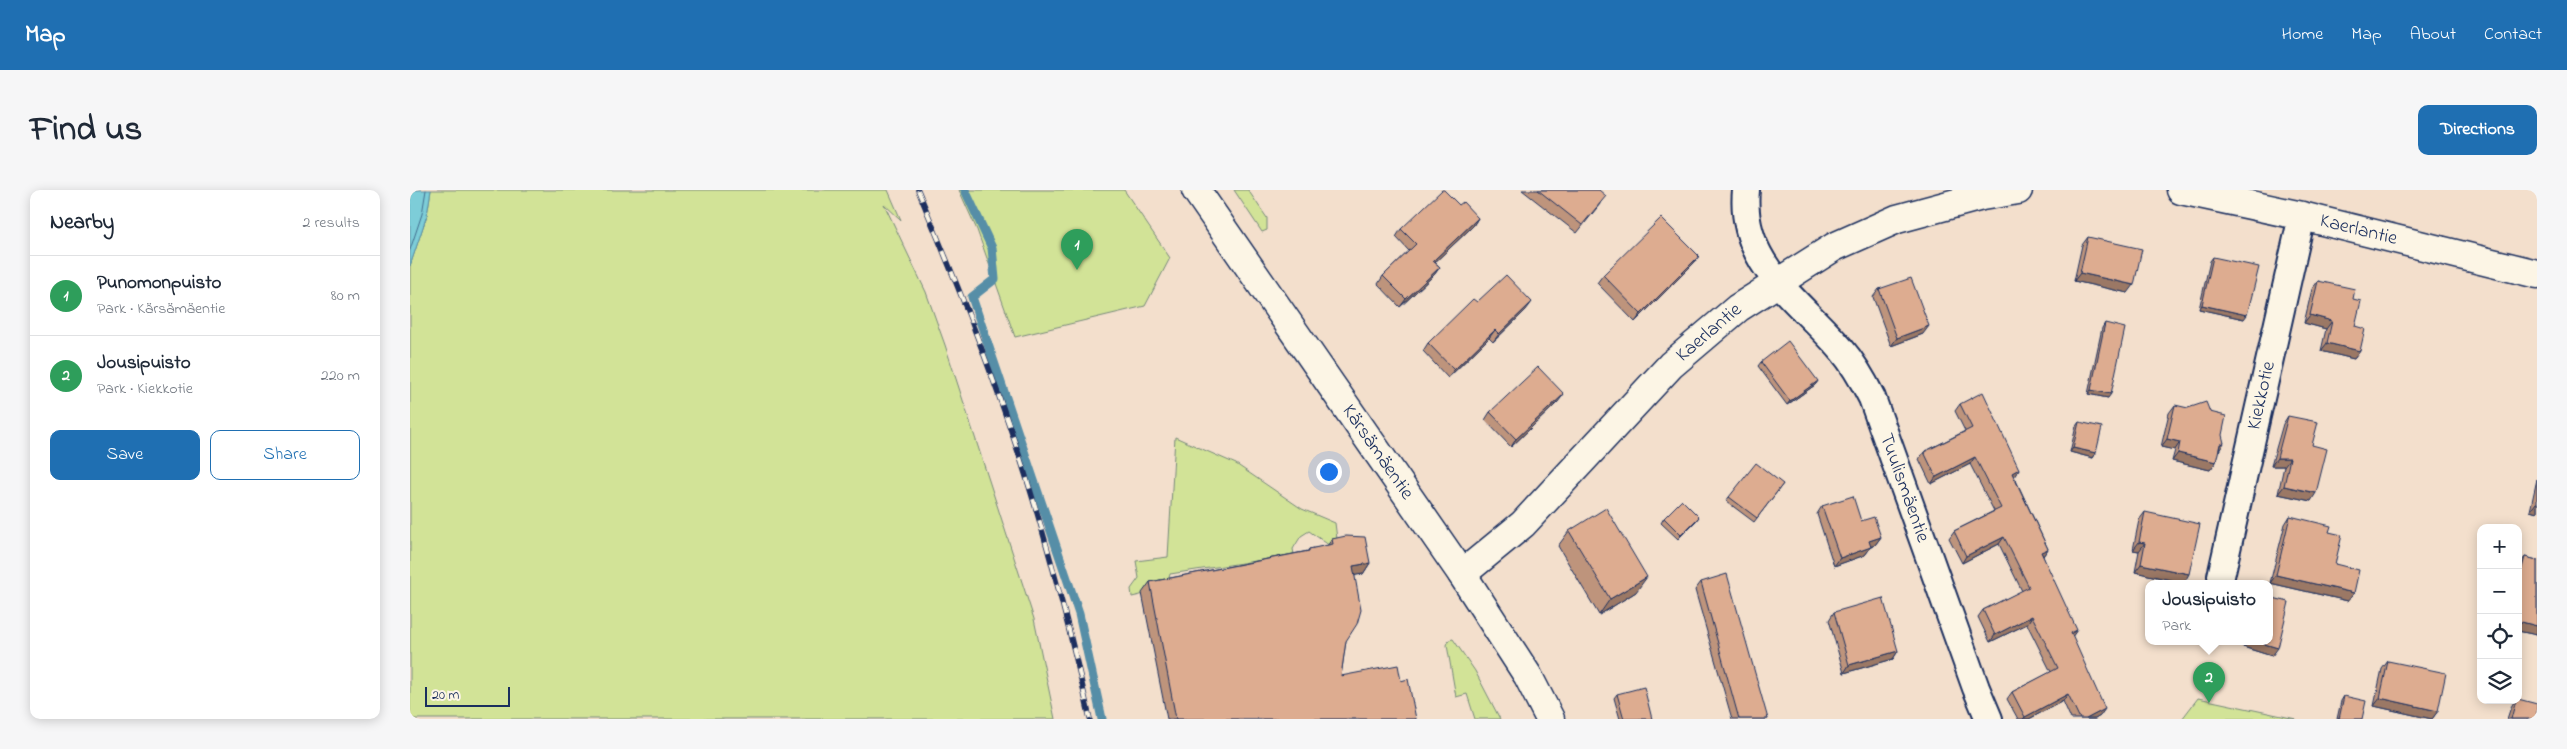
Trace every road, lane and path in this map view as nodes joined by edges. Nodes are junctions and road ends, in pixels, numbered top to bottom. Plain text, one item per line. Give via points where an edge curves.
1 (1196, 190) edge
2 (1746, 190) edge
3 (2018, 190) edge
4 (2181, 190) edge
5 (2302, 216) junction
6 (2537, 274) edge
7 (1777, 282) junction
8 (1462, 574) junction
9 (2221, 576) dead end
10 (1550, 719) edge
11 (1989, 719) edge

1 - 8 street, Kärsämäentie
2 - 7 street, Tuulismäentie via 1749,233 1758,257
3 - 7 street, Kaerlantie via 1957,202 1897,219 1834,247
4 - 5 street, Kaerlantie
5 - 6 street, Kaerlantie
5 - 9 street, Kiekkotie
7 - 8 street, Kaerlantie via 1738,308 1671,365 1523,524
7 - 11 street, Tuulismäentie via 1842,349 1872,398
8 - 10 street, Kärsämäentie via 1528,676

